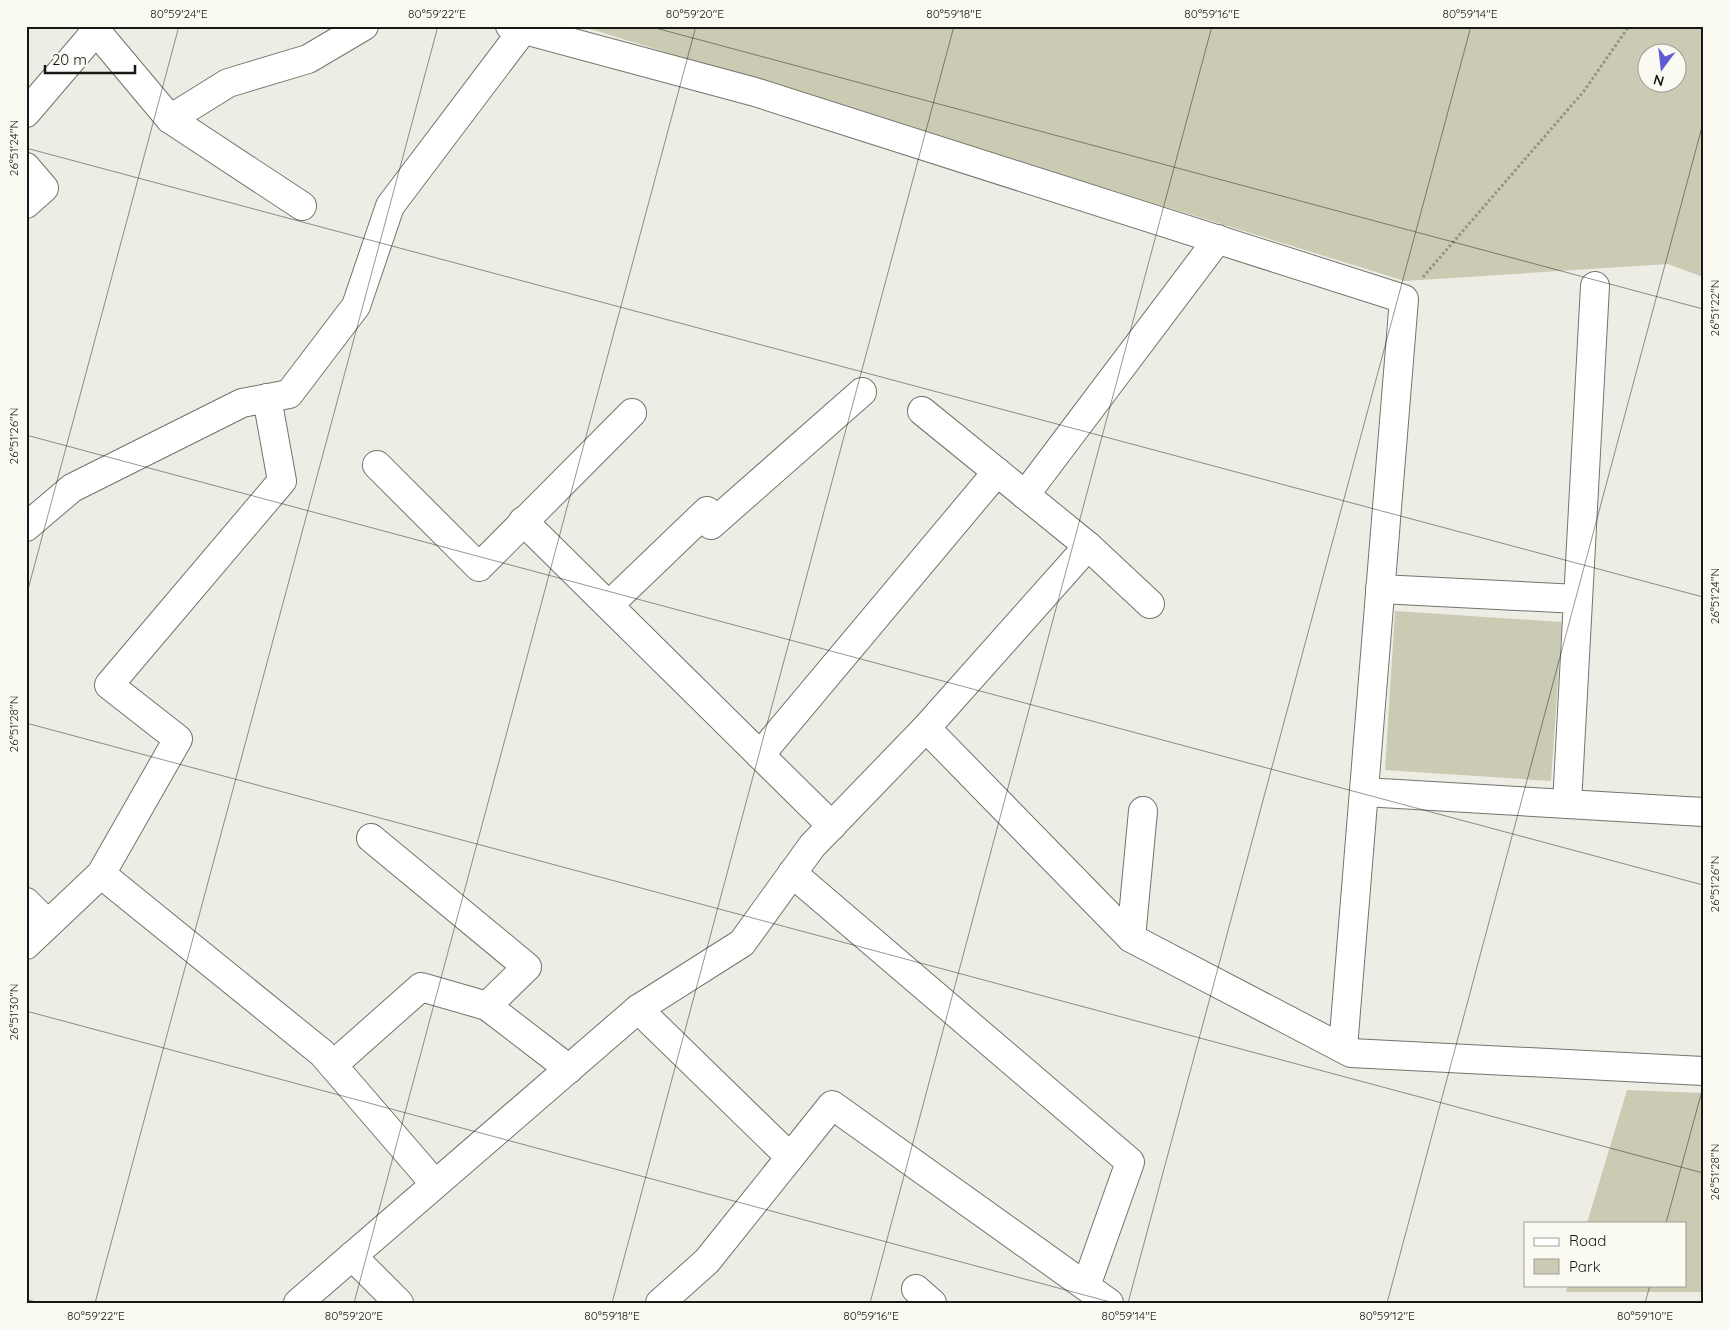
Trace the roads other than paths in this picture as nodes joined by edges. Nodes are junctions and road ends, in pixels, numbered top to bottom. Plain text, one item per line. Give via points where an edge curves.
1 (364, 26) edge
2 (520, 28) edge
3 (94, 29) edge
4 (26, 113) edge
5 (170, 119) junction
6 (26, 167) edge
7 (26, 204) edge
8 (302, 206) dead end
9 (1218, 240) junction
10 (1595, 286) dead end
11 (862, 392) dead end
12 (267, 398) junction
13 (922, 411) dead end
14 (632, 413) dead end
15 (377, 465) dead end
16 (997, 472) junction
17 (1025, 495) junction
18 (523, 521) junction
19 (26, 527) edge
20 (1088, 546) junction
21 (1380, 589) junction
22 (1578, 599) junction
23 (1150, 604) dead end
24 (609, 606) junction
25 (926, 728) junction
26 (760, 755) junction
27 (1364, 792) junction
28 (1567, 804) junction
29 (1143, 811) dead end
30 (1703, 812) edge
31 (832, 826) junction
32 (371, 838) dead end
33 (792, 873) junction
34 (101, 874) junction
35 (26, 902) edge
36 (48, 924) junction
37 (1131, 938) junction
38 (26, 945) edge
39 (487, 1006) junction
40 (638, 1009) junction
41 (1343, 1048) junction
42 (333, 1065) junction
43 (569, 1069) junction
44 (1703, 1071) edge
45 (790, 1157) junction
46 (435, 1184) junction
47 (352, 1256) junction
48 (1086, 1286) junction
49 (298, 1303) edge
50 (399, 1303) edge
51 (660, 1303) edge
52 (1109, 1303) edge

1 - 5 street via 308,59 228,83
2 - 9 street via 755,92
2 - 12 street via 390,206 356,306 289,394
3 - 4 street
3 - 5 street
5 - 8 street
6 - 7 street via 44,188
9 - 17 street
9 - 21 street via 1404,299
10 - 22 street
11 - 24 street via 711,525 707,511
12 - 19 street via 242,404 72,488
12 - 34 street via 282,481 109,685 178,739
13 - 16 street
14 - 18 street
15 - 18 street via 479,567
16 - 17 street
16 - 26 street
17 - 20 street
18 - 24 street
20 - 23 street
20 - 25 street
21 - 22 street
21 - 27 street
22 - 28 street
24 - 26 street
25 - 31 street
25 - 37 street
26 - 31 street
27 - 28 street
27 - 41 street
28 - 30 street
29 - 37 street
31 - 33 street
32 - 39 street via 527,967
33 - 40 street via 742,943
33 - 48 street via 1130,1162
34 - 36 street
34 - 42 street
35 - 36 street
36 - 38 street
37 - 41 street
39 - 42 street via 421,987
39 - 43 street
40 - 43 street
40 - 45 street
41 - 44 street via 1351,1053
42 - 46 street
43 - 46 street
45 - 48 street via 832,1105
45 - 51 street via 707,1261
46 - 47 street
47 - 49 street
47 - 50 street
48 - 52 street

